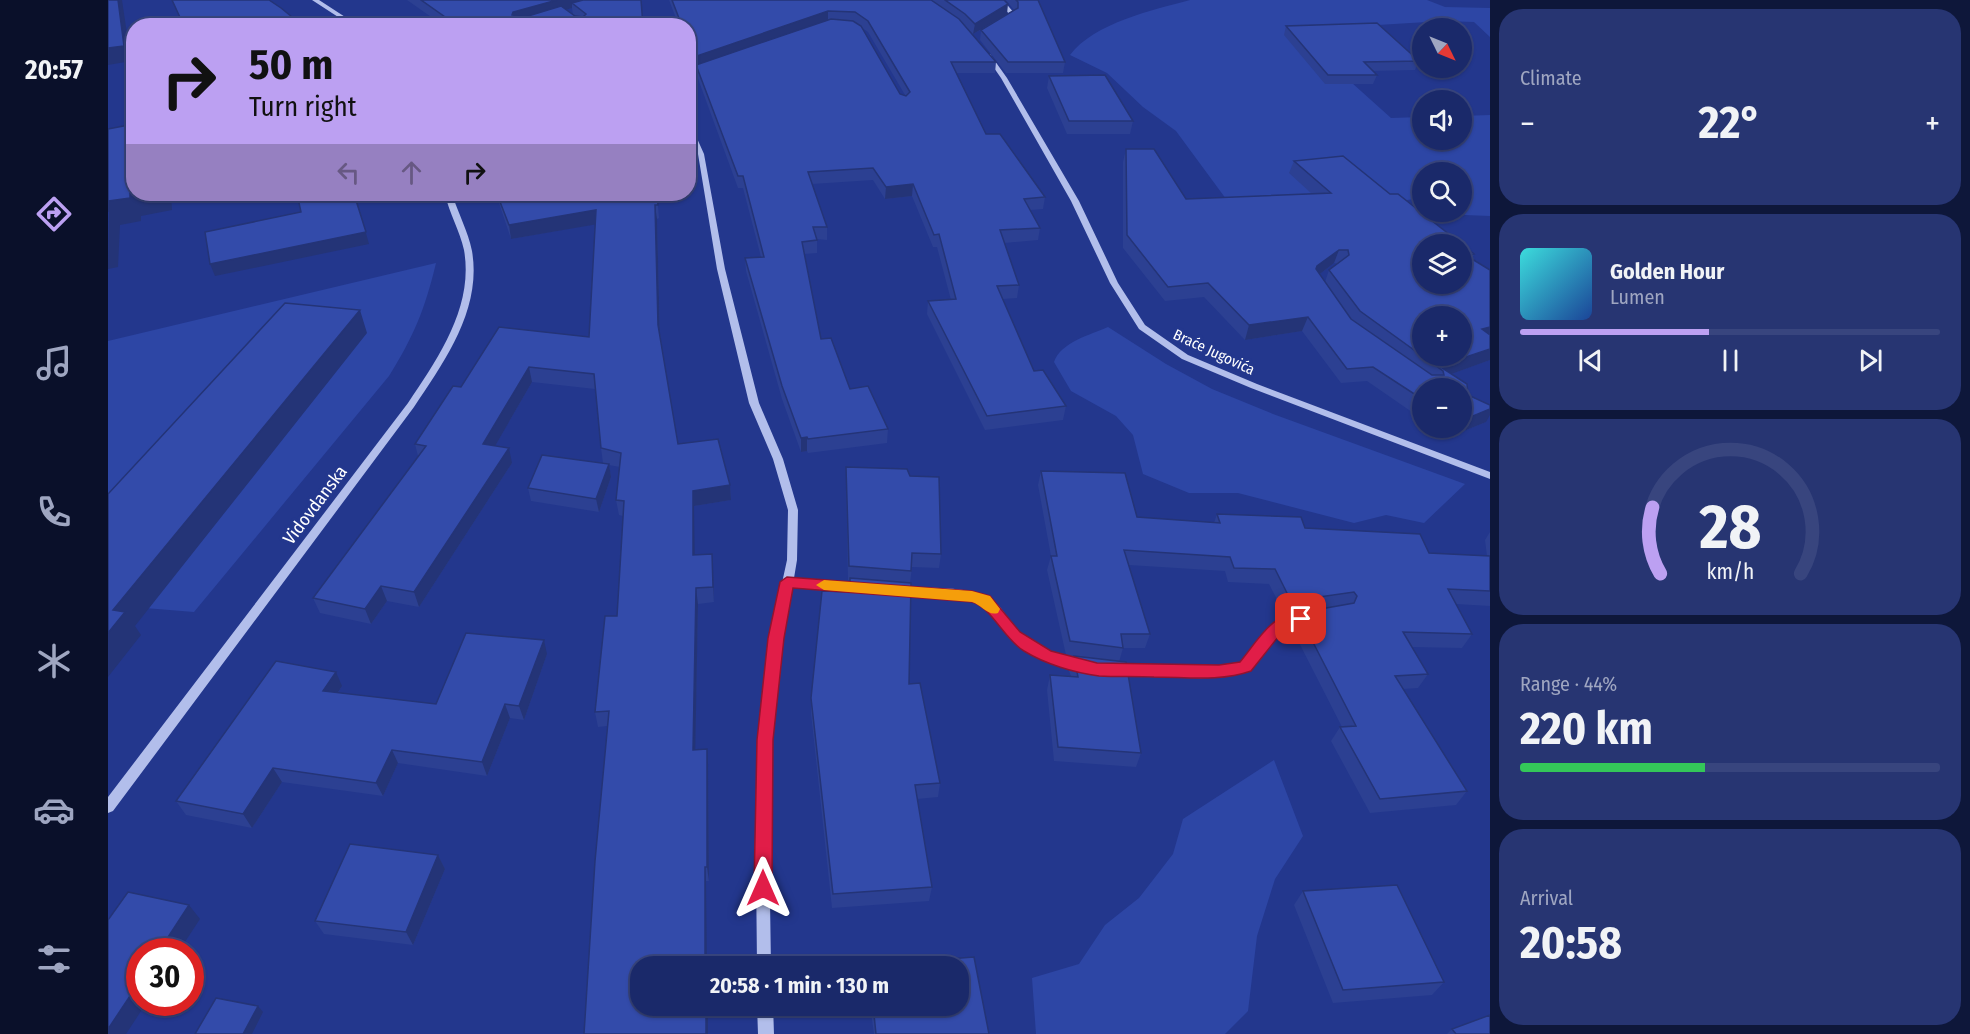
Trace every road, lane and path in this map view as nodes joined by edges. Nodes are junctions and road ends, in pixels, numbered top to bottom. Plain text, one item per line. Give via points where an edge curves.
1 (315, 0) edge
2 (1000, 0) edge
3 (344, 18) edge
4 (998, 25) edge
5 (979, 45) edge
6 (712, 66) edge
7 (696, 72) edge
8 (696, 144) edge
9 (451, 201) edge
10 (1490, 476) edge
11 (787, 582) junction
12 (1322, 615) edge
13 (108, 807) edge
14 (764, 956) edge
15 (765, 1016) edge
16 (766, 1034) edge

1 - 3 street
2 - 4 street via 1012,15
5 - 10 street, Braće Jugovića via 1004,78 1075,201 1114,283 1142,327 1185,357
6 - 7 street
8 - 11 street via 754,403 778,459 793,510 792,560
9 - 13 street, Vidovdanska via 468,249 470,269 468,290 453,337 411,405
11 - 12 street via 972,596 985,600 1014,636 1028,646 1047,656 1097,669 1219,672 1245,667 1281,622
11 - 14 street via 776,638 765,740
15 - 16 street

